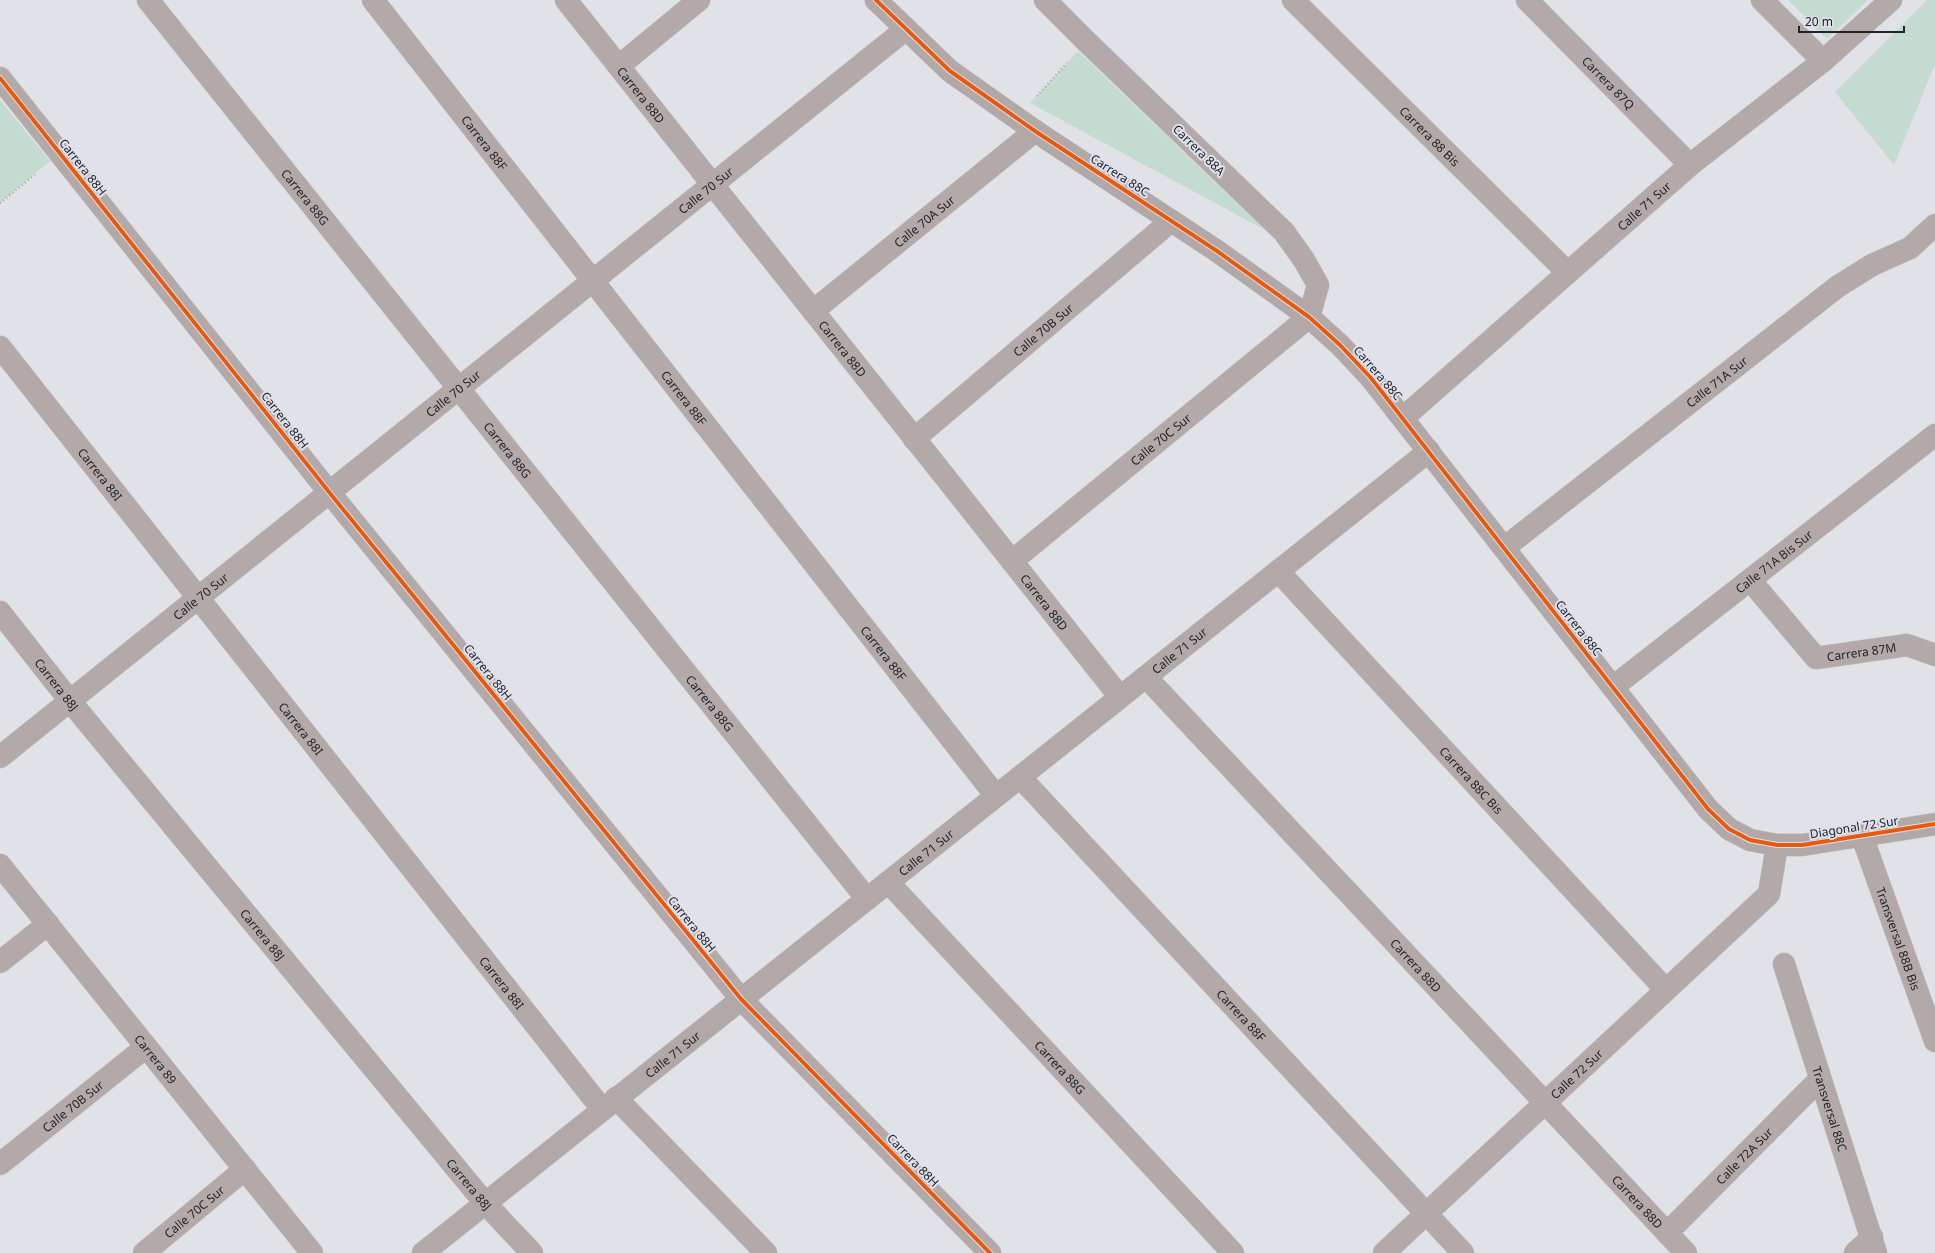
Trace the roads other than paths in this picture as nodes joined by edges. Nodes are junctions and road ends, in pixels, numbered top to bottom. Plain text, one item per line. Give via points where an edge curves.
1 (148, 0) edge
2 (373, 0) edge
3 (566, 0) edge
4 (699, 0) edge
5 (1045, 0) edge
6 (1293, 0) edge
7 (1527, 0) edge
8 (1762, 0) edge
9 (1891, 0) edge
10 (880, 1) edge
11 (906, 29) junction
12 (1823, 61) junction
13 (619, 66) junction
14 (0, 78) edge
15 (1035, 131) junction
16 (1690, 165) junction
17 (712, 184) junction
18 (1172, 221) junction
19 (1935, 225) edge
20 (1567, 272) junction
21 (593, 281) junction
22 (813, 311) junction
23 (1309, 317) junction
24 (0, 347) edge
25 (459, 388) junction
26 (1403, 418) junction
27 (1935, 435) edge
28 (914, 439) junction
29 (1429, 451) junction
30 (329, 492) junction
31 (1504, 548) junction
32 (1012, 561) junction
33 (1278, 571) junction
34 (1750, 580) junction
35 (198, 598) junction
36 (0, 612) edge
37 (1935, 655) edge
38 (1146, 676) junction
39 (1613, 687) junction
40 (1120, 697) junction
41 (70, 701) junction
42 (0, 757) edge
43 (1020, 777) junction
44 (996, 796) junction
45 (1935, 824) edge
46 (1862, 836) junction
47 (1777, 845) junction
48 (0, 865) edge
49 (888, 882) junction
50 (867, 899) junction
51 (48, 924) junction
52 (0, 962) edge
53 (1784, 964) dead end
54 (1666, 990) junction
55 (741, 999) junction
56 (1935, 1041) edge
57 (146, 1047) junction
58 (1820, 1079) junction
59 (1544, 1103) junction
60 (609, 1104) junction
61 (0, 1164) edge
62 (244, 1169) junction
63 (485, 1203) junction
64 (1426, 1214) junction
65 (1667, 1233) junction
66 (1874, 1245) edge
67 (144, 1253) edge
68 (312, 1253) edge
69 (422, 1253) edge
70 (532, 1253) edge
71 (766, 1253) edge
72 (990, 1253) edge
73 (1233, 1253) edge
74 (1384, 1253) edge
75 (1463, 1253) edge
76 (1686, 1253) edge
77 (1855, 1253) edge

1 - 25 street, Carrera 88G
2 - 21 street, Carrera 88F
3 - 13 street, Carrera 88D
4 - 13 street
5 - 23 street, Carrera 88A via 1284,232 1318,285
6 - 20 street, Carrera 88 Bis
7 - 16 street, Carrera 87Q
8 - 12 street
9 - 12 street, Calle 71 Sur
10 - 11 street, Carrera 88C
11 - 15 street, Carrera 88C via 950,71
11 - 17 street, Calle 70 Sur
12 - 16 street, Calle 71 Sur
13 - 17 street, Carrera 88D
14 - 30 street, Carrera 88H
15 - 18 street, Carrera 88C
15 - 22 street, Calle 70A Sur
16 - 20 street, Calle 71 Sur
17 - 21 street, Calle 70 Sur
17 - 22 street, Carrera 88D
18 - 23 street, Carrera 88C
18 - 28 street, Calle 70B Sur
19 - 31 street, Calle 71A Sur via 1910,248 1872,265 1837,287
20 - 26 street, Calle 71 Sur
21 - 25 street, Calle 70 Sur
21 - 44 street, Carrera 88F
22 - 28 street, Carrera 88D
23 - 26 street, Carrera 88C via 1371,378
23 - 32 street, Calle 70C Sur
24 - 35 street, Carrera 88I
25 - 30 street, Calle 70 Sur
25 - 50 street, Carrera 88G
26 - 29 street, Carrera 88C
27 - 34 street, Calle 71A Bis Sur
28 - 32 street, Carrera 88D
29 - 31 street, Carrera 88C
29 - 33 street, Calle 71 Sur
30 - 35 street, Calle 70 Sur
30 - 55 street, Carrera 88H
31 - 39 street, Carrera 88C
32 - 40 street, Carrera 88D
33 - 38 street, Calle 71 Sur
33 - 54 street, Carrera 88C Bis
34 - 37 street, Carrera 87M via 1816,658 1907,645
34 - 39 street, Calle 71A Bis Sur
35 - 41 street, Calle 70 Sur
35 - 60 street, Carrera 88I
36 - 41 street, Carrera 88J
38 - 40 street, Calle 71 Sur
38 - 59 street, Carrera 88D
39 - 47 street, Carrera 88C via 1708,809 1729,829 1750,840
40 - 43 street, Calle 71 Sur
41 - 42 street, Calle 70 Sur
41 - 63 street, Carrera 88J
43 - 44 street, Calle 71 Sur
43 - 64 street, Carrera 88F
44 - 49 street, Calle 71 Sur
45 - 46 street, Diagonal 72 Sur
46 - 47 street, Diagonal 72 Sur via 1802,845
46 - 56 street, Transversal 88B Bis
47 - 54 street, Calle 72 Sur via 1768,894
48 - 51 street, Carrera 89
49 - 50 street, Calle 71 Sur
49 - 73 street, Carrera 88G
50 - 55 street, Calle 71 Sur
51 - 52 street
51 - 57 street, Carrera 89
53 - 58 street, Transversal 88C
54 - 59 street, Calle 72 Sur
55 - 60 street, Calle 71 Sur
55 - 72 street, Carrera 88H
57 - 61 street, Calle 70B Sur
57 - 62 street, Carrera 89
58 - 65 street, Calle 72A Sur
58 - 66 street, Transversal 88C
59 - 64 street, Calle 72 Sur
59 - 65 street, Carrera 88D
60 - 63 street, Calle 71 Sur
60 - 71 street, Carrera 88I
62 - 67 street, Calle 70C Sur
62 - 68 street, Carrera 89
63 - 69 street, Calle 71 Sur
63 - 70 street, Carrera 88J
64 - 74 street, Calle 72 Sur
64 - 75 street, Carrera 88F
65 - 76 street, Carrera 88D
66 - 77 street

